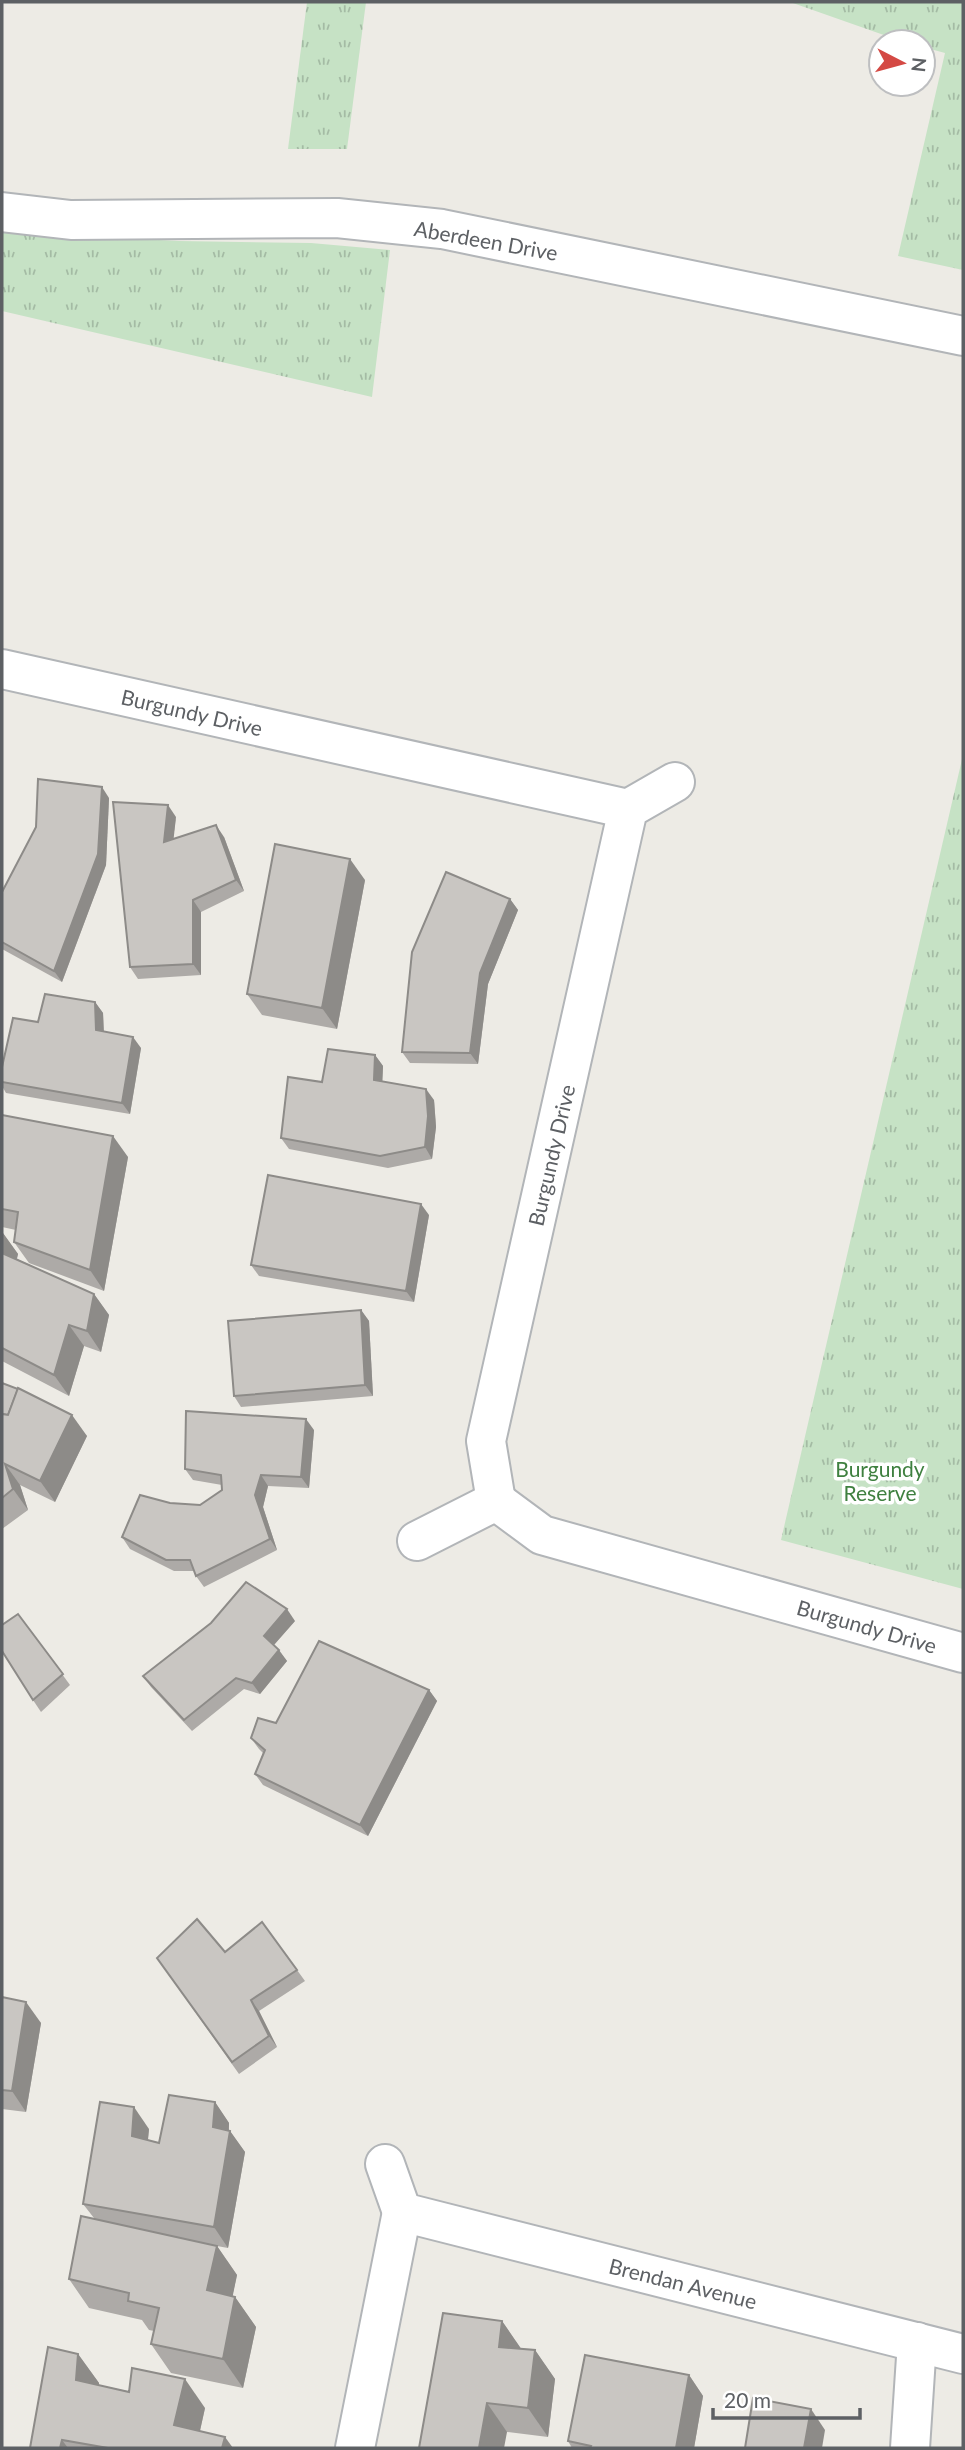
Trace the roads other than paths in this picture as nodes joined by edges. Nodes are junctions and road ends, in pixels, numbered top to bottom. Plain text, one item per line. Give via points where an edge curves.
1 (2, 212) edge
2 (963, 337) edge
3 (2, 669) edge
4 (675, 782) dead end
5 (628, 809) junction
6 (496, 1501) junction
7 (417, 1541) dead end
8 (963, 1653) edge
9 (385, 2164) dead end
10 (402, 2212) junction
11 (916, 2342) junction
12 (963, 2354) edge
13 (355, 2448) edge
14 (910, 2448) edge

1 - 2 street, Aberdeen Drive via 71,220 337,218 442,229
3 - 5 street, Burgundy Drive
4 - 5 street
5 - 6 street, Burgundy Drive via 486,1441
6 - 7 street
6 - 8 street, Burgundy Drive via 542,1535
9 - 10 street
10 - 11 street, Brendan Avenue
10 - 13 street
11 - 12 street, Brendan Avenue
11 - 14 street

